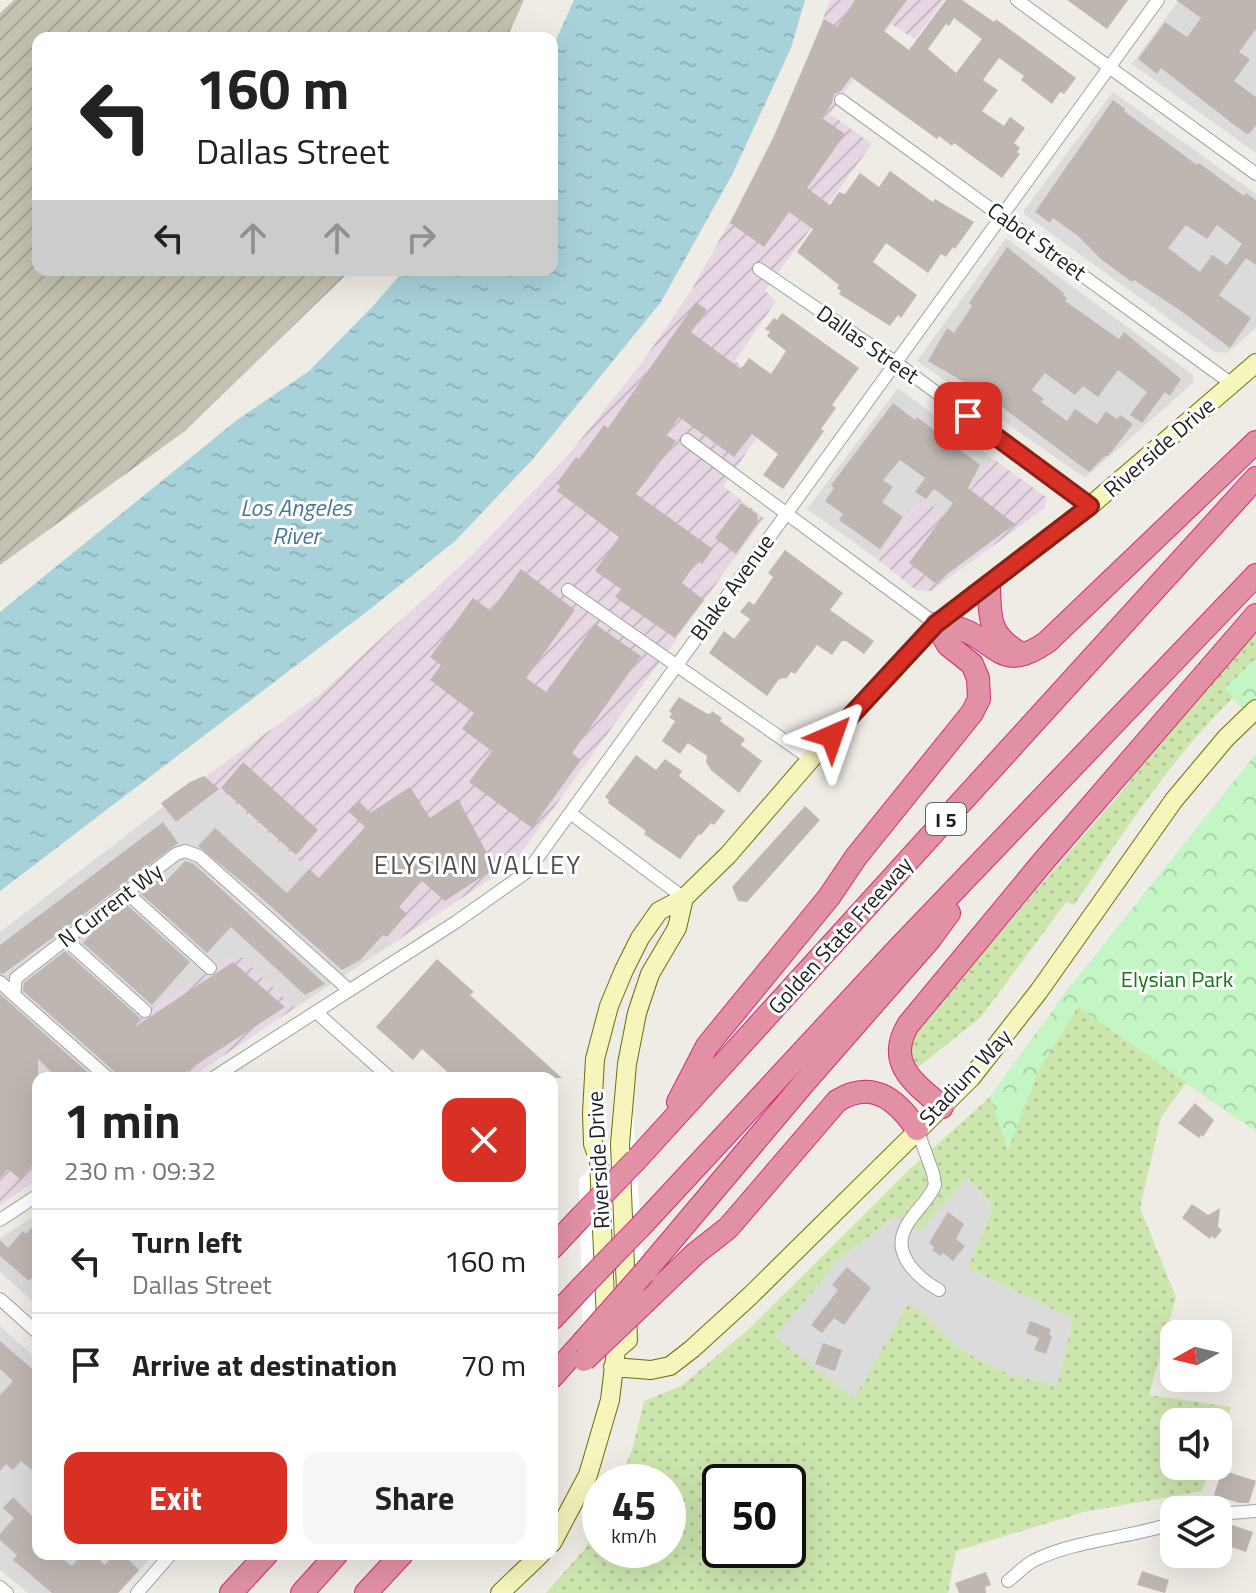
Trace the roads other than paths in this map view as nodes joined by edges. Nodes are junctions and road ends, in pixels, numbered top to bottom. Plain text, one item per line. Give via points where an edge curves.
1 (1017, 0) edge
2 (1158, 0) edge
3 (1110, 67) junction
4 (841, 100) dead end
5 (1256, 174) edge
6 (1002, 215) junction
7 (759, 269) dead end
8 (895, 362) junction
9 (1256, 363) edge
10 (1232, 384) junction
11 (687, 440) dead end
12 (1256, 442) edge
13 (1256, 478) edge
14 (1090, 506) junction
15 (785, 514) junction
16 (1256, 575) edge
17 (989, 586) junction
18 (568, 590) dead end
19 (1256, 615) edge
20 (936, 624) junction
21 (1022, 654) junction
22 (677, 664) junction
23 (1256, 709) edge
24 (811, 759) junction
25 (570, 813) junction
26 (991, 853) junction
27 (126, 892) junction
28 (684, 898) junction
29 (65, 939) junction
30 (210, 968) dead end
31 (0, 982) edge
32 (349, 990) junction
33 (14, 995) junction
34 (145, 1011) dead end
35 (316, 1012) junction
36 (101, 1072) edge
37 (222, 1072) edge
38 (383, 1072) edge
39 (942, 1107) junction
40 (664, 1128) junction
41 (917, 1129) junction
42 (32, 1199) edge
43 (0, 1220) edge
44 (558, 1242) edge
45 (939, 1290) dead end
46 (0, 1299) edge
47 (558, 1313) edge
48 (32, 1328) edge
49 (584, 1351) junction
50 (614, 1358) junction
51 (558, 1372) edge
52 (558, 1387) edge
53 (1256, 1511) edge
54 (1232, 1513) edge
55 (1160, 1528) edge
56 (558, 1532) edge
57 (166, 1560) edge
58 (261, 1560) edge
59 (332, 1560) edge
60 (396, 1560) edge
61 (535, 1560) edge
62 (1008, 1581) dead end
63 (0, 1587) edge
64 (7, 1593) edge
65 (137, 1593) edge
66 (231, 1593) edge
67 (302, 1593) edge
68 (366, 1593) edge
69 (500, 1593) edge

1 - 3 street
2 - 3 street, Blake Avenue
3 - 5 street
3 - 6 street, Blake Avenue
4 - 6 street, Cabot Street
6 - 8 street, Blake Avenue
6 - 10 street, Cabot Street
7 - 8 street, Dallas Street
8 - 14 street, Dallas Street
8 - 15 street, Blake Avenue
9 - 10 main road, Riverside Drive
10 - 14 main road, Riverside Drive
11 - 15 street
12 - 21 highway via 1047,642
13 - 40 highway, Golden State Freeway / I 5
14 - 17 main road, Riverside Drive
15 - 20 street
15 - 22 street, Blake Avenue
16 - 26 highway, I 5
17 - 20 main road, Riverside Drive
17 - 21 highway via 997,635
18 - 22 street
19 - 39 highway via 908,1025 901,1037 902,1066
20 - 21 highway via 963,630 996,651
20 - 24 main road, Riverside Drive
20 - 40 highway via 978,678 979,699 972,713 707,1046
22 - 24 street
22 - 25 street, Blake Avenue
23 - 39 main road, Stadium Way via 1191,779 1019,1018
24 - 28 main road, Riverside Drive
25 - 28 street
25 - 32 street, Blake Avenue via 528,871
26 - 47 highway, I 5, bridge
26 - 49 highway, bridge via 930,939 644,1273
27 - 29 street, N Current Wy
27 - 30 street
27 - 32 street, N Current Wy via 176,854 194,853
28 - 50 main road, Riverside Drive via 677,928 650,974 627,1064 620,1144 628,1340
28 - 50 main road, Riverside Drive via 659,911 640,938 609,1006 595,1059 593,1144 599,1160 607,1343
29 - 33 street, N Current Wy via 20,973
29 - 34 street
31 - 33 street
32 - 35 street, Blake Avenue
33 - 36 street
35 - 37 street, Blake Avenue
35 - 38 street
39 - 41 main road, Stadium Way
40 - 44 highway, Golden State Freeway / I 5, bridge
41 - 45 street via 935,1185 902,1235 902,1247 913,1269
41 - 49 highway, bridge via 885,1096 851,1093 837,1101 728,1228
41 - 50 main road, Stadium Way via 739,1306 670,1366 651,1370
42 - 43 street
46 - 48 street
49 - 51 highway
49 - 52 highway
50 - 56 main road, Riverside Drive via 610,1400 588,1475
53 - 54 street
55 - 62 street via 1054,1553 1031,1562
57 - 65 street
58 - 66 highway
59 - 67 highway
60 - 68 highway
61 - 69 main road
63 - 64 street

